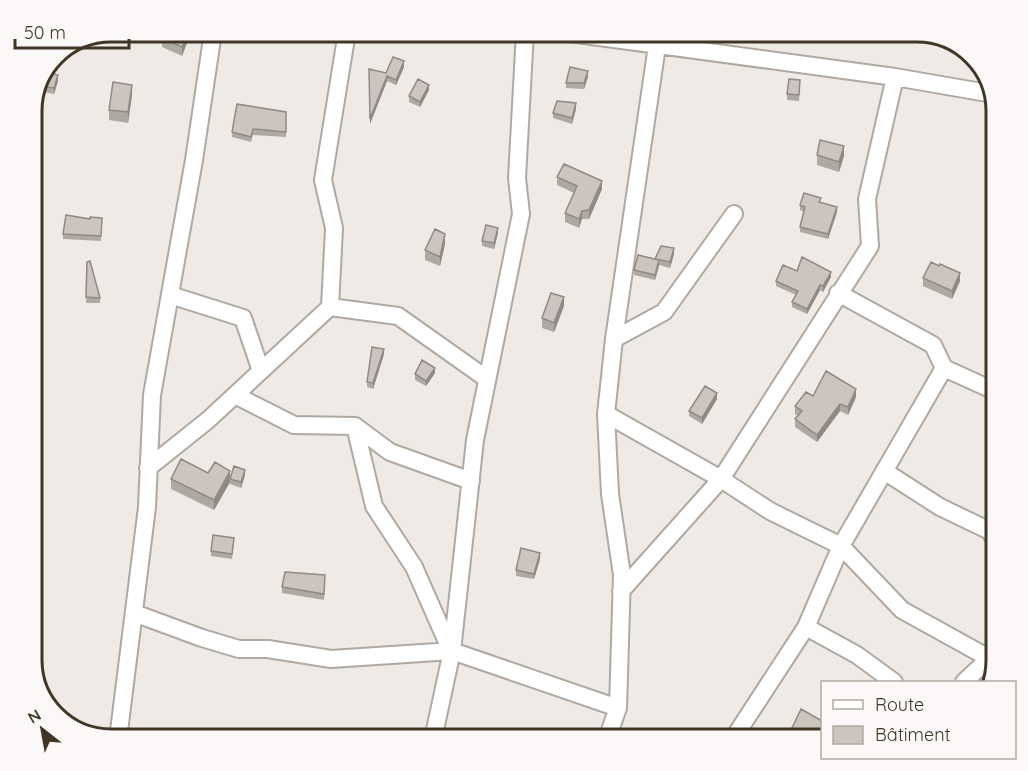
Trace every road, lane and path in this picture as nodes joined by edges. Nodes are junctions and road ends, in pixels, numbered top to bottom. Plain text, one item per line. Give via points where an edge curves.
1 (212, 42) edge
2 (345, 42) edge
3 (524, 42) edge
4 (656, 42) edge
5 (675, 42) edge
6 (896, 76) junction
7 (983, 92) edge
8 (734, 214) dead end
9 (838, 293) junction
10 (170, 295) junction
11 (330, 307) junction
12 (614, 339) junction
13 (944, 369) junction
14 (261, 370) junction
15 (487, 379) junction
16 (986, 383) edge
17 (235, 395) junction
18 (606, 414) junction
19 (355, 426) junction
20 (148, 468) junction
21 (884, 471) junction
22 (721, 479) junction
23 (471, 481) junction
24 (986, 529) edge
25 (841, 546) junction
26 (621, 591) junction
27 (134, 613) junction
28 (806, 627) junction
29 (452, 651) junction
30 (986, 652) edge
31 (986, 665) edge
32 (893, 681) edge
33 (965, 681) edge
34 (618, 708) junction
35 (119, 729) edge
36 (435, 729) edge
37 (611, 729) edge
38 (740, 729) edge

1 - 10 street
2 - 11 street via 322,180 334,228
3 - 15 street via 517,178 521,214
4 - 12 street
5 - 6 street
6 - 7 street
6 - 9 street via 867,199 870,246
8 - 12 street via 664,312
9 - 13 street via 933,345
9 - 22 street
10 - 14 street via 243,318
10 - 20 street via 152,394
11 - 14 street
11 - 15 street via 398,316
12 - 18 street
13 - 16 street
13 - 21 street
14 - 17 street
15 - 23 street
17 - 19 street via 294,424
17 - 20 street
18 - 22 street
18 - 26 street
19 - 23 street via 390,452
19 - 29 street via 374,506 414,567
20 - 27 street
21 - 24 street via 940,507
21 - 25 street
22 - 25 street via 770,511
22 - 26 street
23 - 29 street
25 - 28 street
25 - 30 street via 903,610
26 - 34 street
27 - 29 street via 239,649 268,649 331,659
27 - 35 street
28 - 32 street via 857,655
28 - 38 street
29 - 34 street
29 - 36 street
31 - 33 street
34 - 37 street

